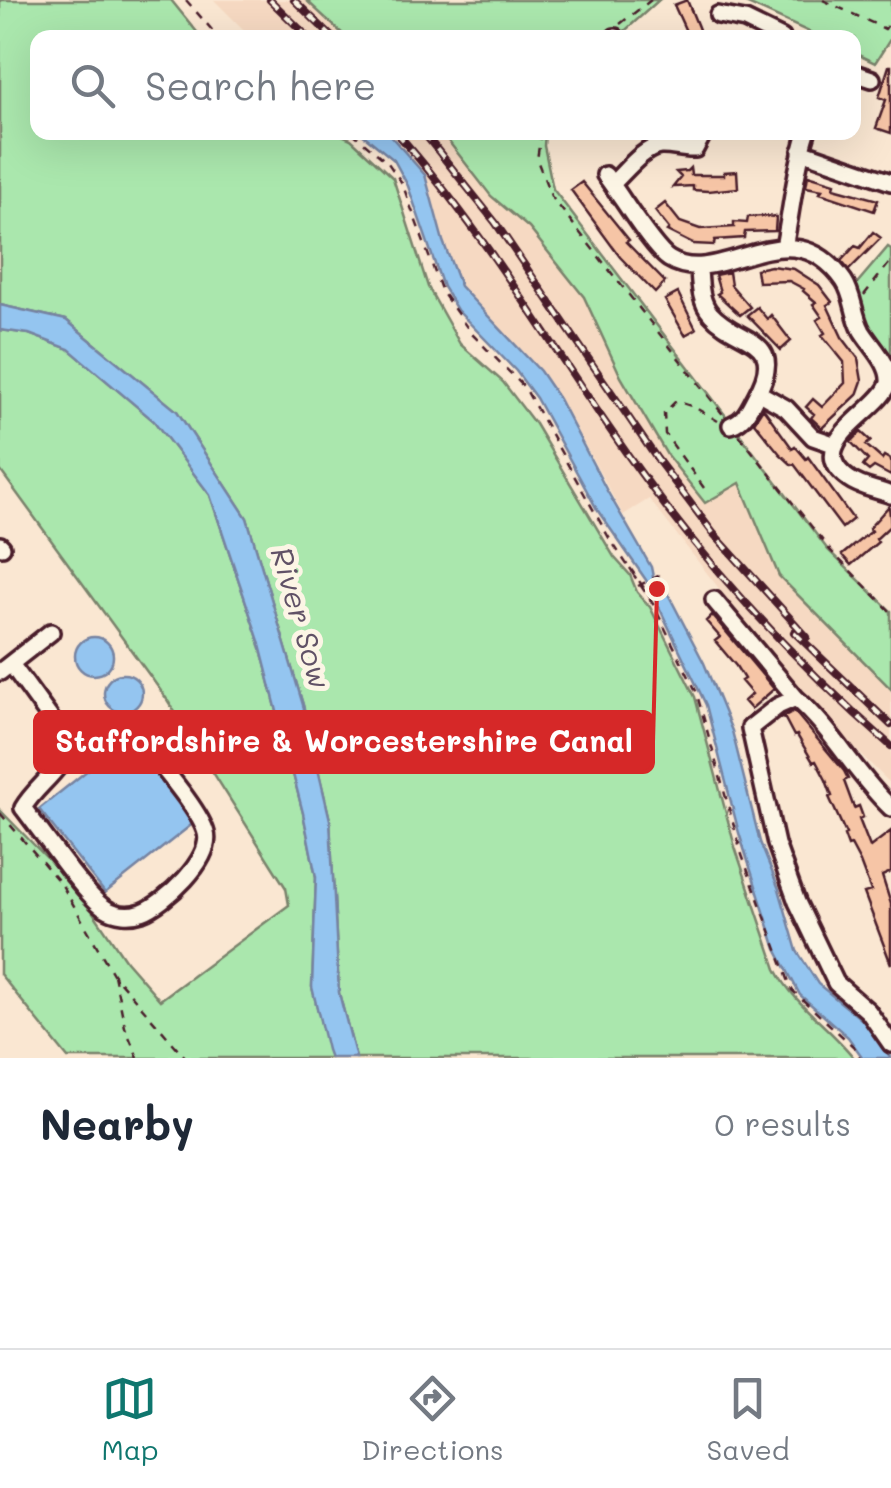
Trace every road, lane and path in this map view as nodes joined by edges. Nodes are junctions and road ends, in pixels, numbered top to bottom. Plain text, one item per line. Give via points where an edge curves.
1 (186, 0) edge
2 (651, 0) edge
3 (823, 0) edge
4 (718, 16) dead end
5 (891, 20) edge
6 (212, 30) edge
7 (611, 30) edge
8 (766, 30) edge
9 (861, 75) edge
10 (872, 79) dead end
11 (361, 140) edge
12 (540, 140) edge
13 (700, 140) edge
14 (805, 140) edge
15 (801, 151) junction
16 (891, 182) edge
17 (784, 247) junction
18 (891, 261) edge
19 (699, 269) junction
20 (854, 308) junction
21 (890, 384) edge
22 (758, 393) junction
23 (731, 425) junction
24 (836, 445) junction
25 (704, 488) dead end
26 (891, 495) edge
27 (626, 562) junction
28 (664, 573) dead end
29 (638, 586) junction
30 (714, 600) dead end
31 (653, 604) junction
32 (891, 612) edge
33 (51, 632) dead end
34 (5, 668) edge
35 (796, 698) junction
36 (67, 753) junction
37 (891, 808) edge
38 (0, 813) edge
39 (114, 974) junction
40 (891, 1044) edge
41 (138, 1058) edge
42 (186, 1058) edge
43 (860, 1058) edge

1 - 6 path
2 - 7 path
3 - 5 path via 886,29
4 - 8 street
9 - 10 street
11 - 27 path via 402,183 442,292 533,400
12 - 23 path via 538,160 551,196
13 - 19 street via 695,150 652,148 609,179 665,257
14 - 15 street
15 - 16 street
15 - 17 street
17 - 19 street
17 - 20 street via 833,269
18 - 20 path
19 - 22 street via 712,316 764,354 766,376
20 - 21 street
21 - 24 street
22 - 23 street via 743,419
22 - 24 street via 786,408 813,438
23 - 25 path via 682,402 664,413 665,434
23 - 32 path via 830,550
24 - 26 street via 841,472
27 - 29 path
27 - 31 path
28 - 29 path, bridge
29 - 31 path
30 - 35 street
31 - 43 path via 696,691 742,855 792,990
33 - 34 street
34 - 36 street via 67,738
35 - 37 street via 822,720
35 - 40 street via 750,728 772,827 797,902 836,983
36 - 36 street via 22,808 98,902 124,914 143,912 198,864 206,831 135,733 118,732
38 - 39 path via 62,885
39 - 41 path
39 - 42 path

